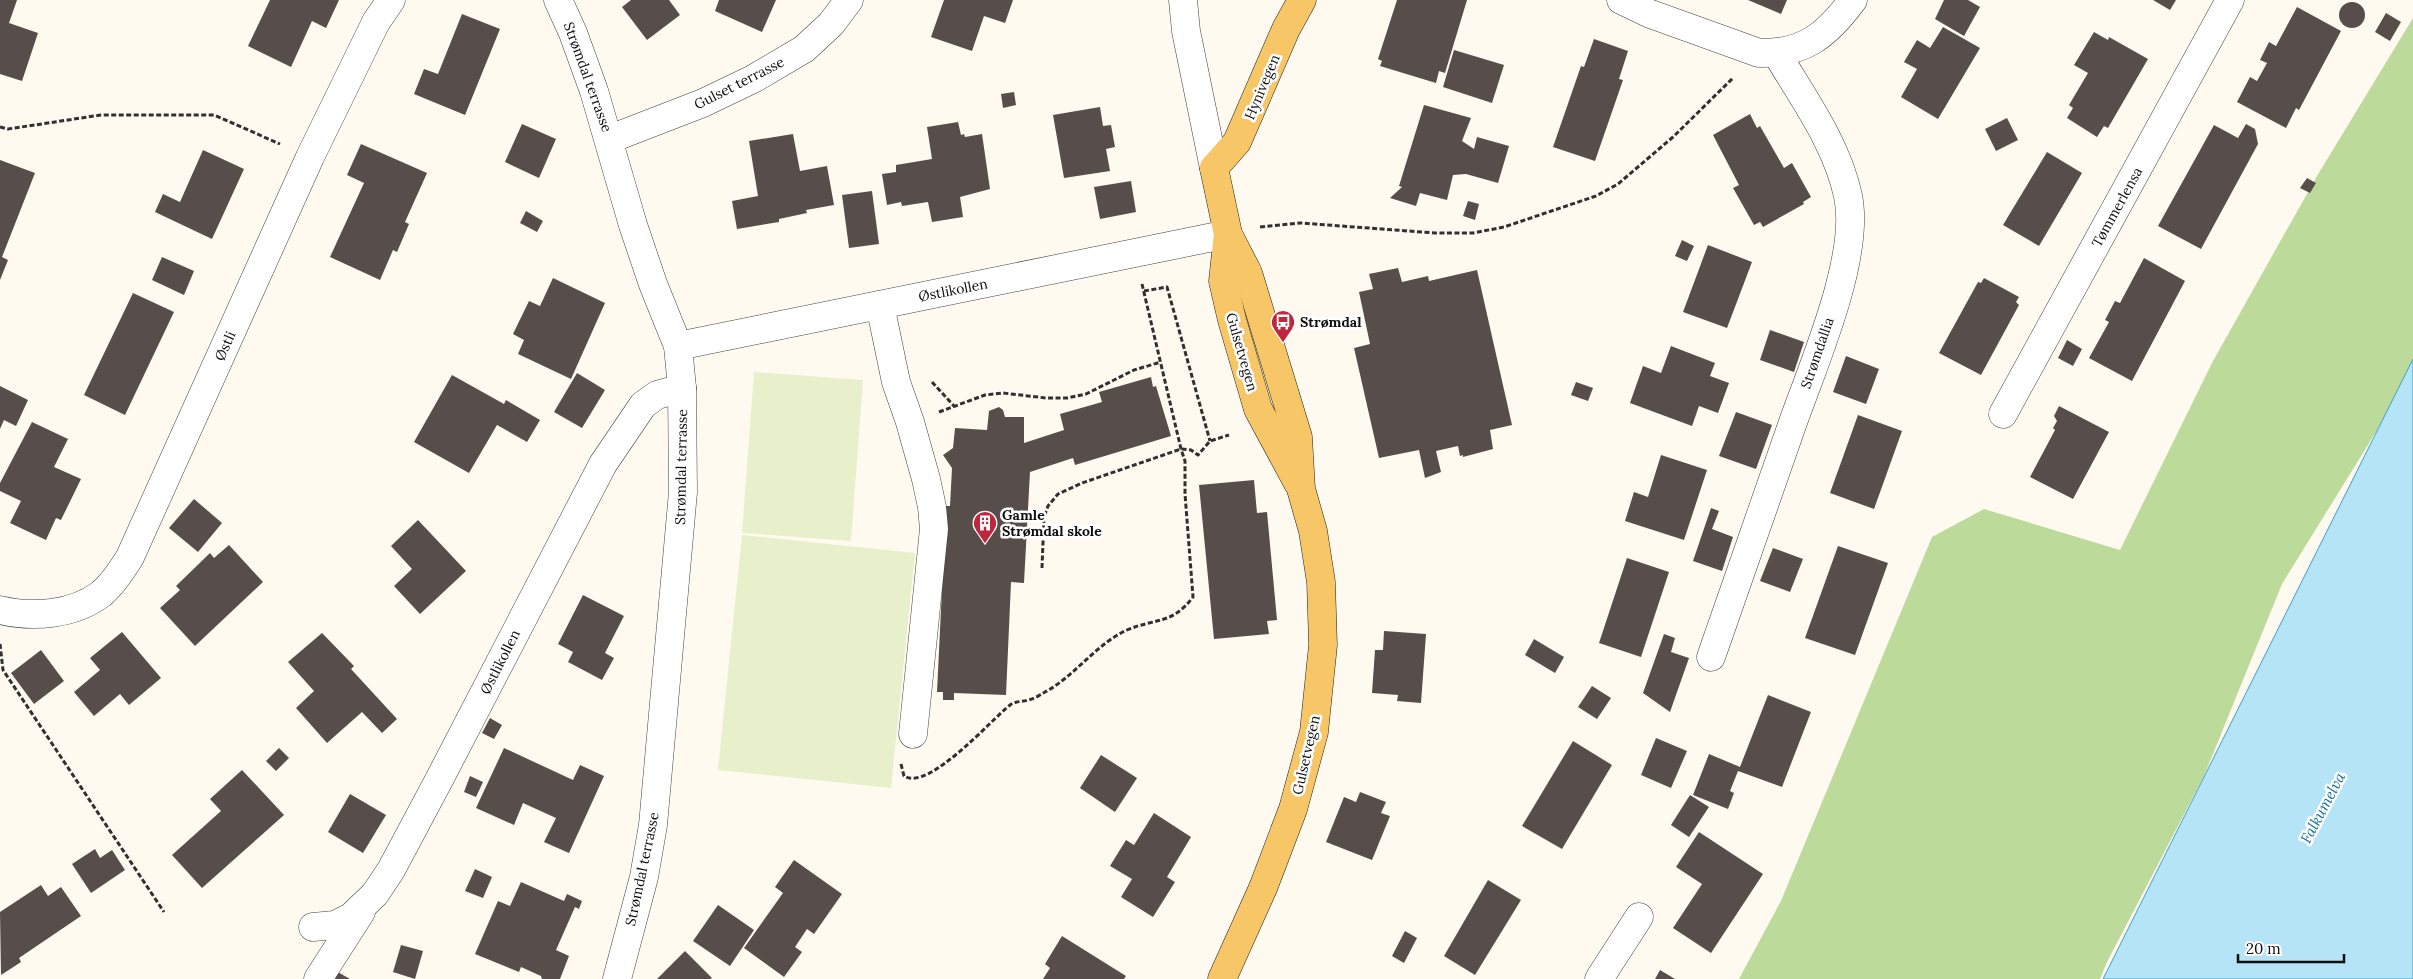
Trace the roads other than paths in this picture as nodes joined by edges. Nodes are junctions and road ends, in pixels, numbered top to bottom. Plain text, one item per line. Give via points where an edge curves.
1 (391, 0) edge
2 (558, 0) edge
3 (849, 0) edge
4 (1183, 0) edge
5 (1302, 0) edge
6 (1622, 0) edge
7 (1853, 0) edge
8 (2230, 0) edge
9 (1768, 54) junction
10 (610, 139) junction
11 (1214, 168) junction
12 (1228, 234) junction
13 (880, 305) junction
14 (678, 346) junction
15 (682, 388) junction
16 (2003, 414) dead end
17 (0, 610) edge
18 (1712, 657) dead end
19 (914, 734) road end
20 (364, 907) junction
21 (1639, 917) dead end
22 (313, 927) dead end
23 (318, 979) edge
24 (617, 979) edge
25 (1222, 979) edge
26 (1600, 979) edge

1 - 17 street, Østli via 372,30 310,157 134,549 117,577 101,594 78,605 22,615
2 - 10 street, Strømdal terrasse via 573,32
3 - 10 street, Gulset terrasse via 831,24 804,49 753,79 703,103
4 - 11 street, Gulsetvegen via 1186,31
5 - 11 main road, Hynivegen via 1237,142
6 - 9 street via 1648,13
7 - 9 street via 1812,42 1794,50
8 - 16 street, Tømmerlensa
9 - 18 street, Strømdallia via 1827,140 1840,168 1848,196 1849,246 1831,312
10 - 14 street, Strømdal terrasse via 633,225
11 - 12 main road, Gulsetvegen
12 - 13 street, Østlikollen
12 - 25 main road, Gulsetvegen via 1248,273 1298,437 1301,489 1313,531 1321,582 1323,645 1314,732 1293,809
13 - 14 street, Østlikollen
13 - 19 street via 896,382 932,506 934,529
14 - 15 street, Strømdal terrasse
15 - 20 street, Østlikollen via 657,394 643,405 612,450 536,589 391,870
15 - 24 street, Strømdal terrasse via 683,492 653,825 644,877
20 - 22 street, Østlikollen via 335,925
20 - 23 street
21 - 26 street

